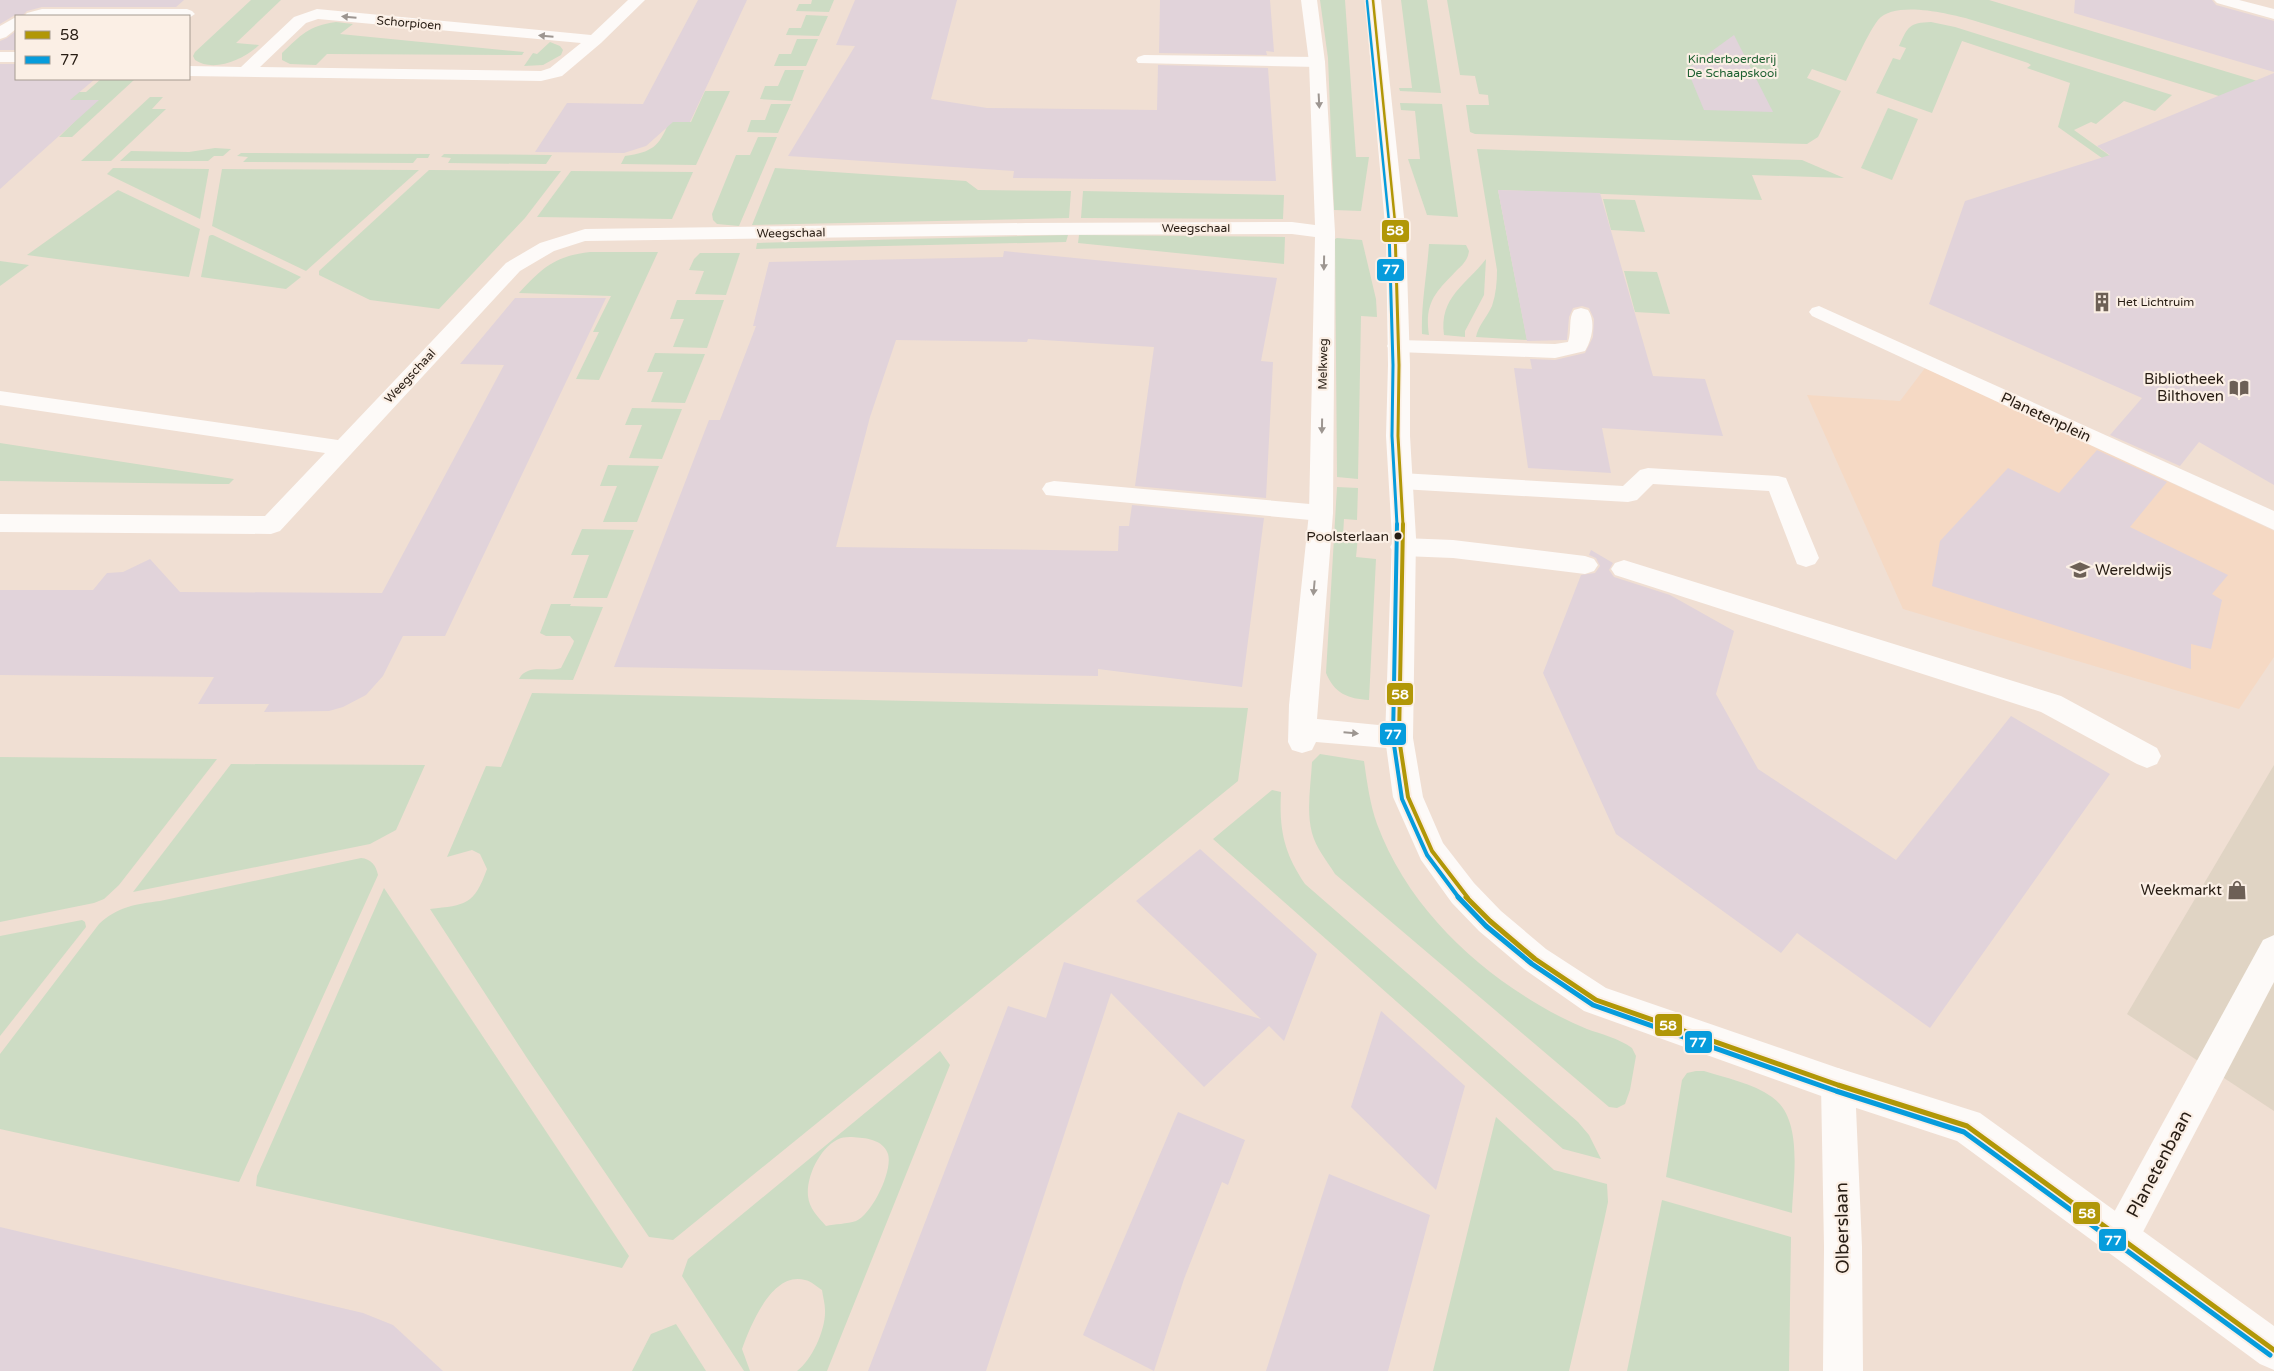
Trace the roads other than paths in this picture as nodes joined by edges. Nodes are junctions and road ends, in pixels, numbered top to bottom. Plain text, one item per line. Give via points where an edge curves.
1 (638, 0) edge
2 (1310, 0) edge
3 (1372, 0) edge
4 (2222, 0) edge
5 (188, 14) dead end
6 (2274, 14) edge
7 (37, 15) edge
8 (15, 23) edge
9 (0, 34) edge
10 (594, 40) junction
11 (0, 57) edge
12 (15, 57) edge
13 (1144, 60) dead end
14 (1317, 62) junction
15 (190, 71) edge
16 (246, 72) junction
17 (1325, 232) junction
18 (1819, 312) dead end
19 (1581, 314) dead end
20 (1398, 346) junction
21 (0, 398) edge
22 (342, 448) junction
23 (1401, 481) junction
24 (1054, 489) dead end
25 (1321, 513) junction
26 (2274, 521) edge
27 (0, 523) edge
28 (1403, 547) junction
29 (1806, 558) dead end
30 (1585, 565) dead end
31 (1624, 569) dead end
32 (1399, 738) junction
33 (2147, 756) dead end
34 (2274, 950) edge
35 (1838, 1085) junction
36 (2120, 1238) junction
37 (2274, 1350) edge
38 (1843, 1371) edge

1 - 10 street
2 - 14 street, Melkweg
3 - 20 street via 1396,236
4 - 6 street
5 - 7 street
8 - 9 street
10 - 16 street via 556,72 541,76
10 -> 16 street, Schorpioen via 317,14 300,20
11 - 12 street
13 - 14 street
14 -> 17 street, Melkweg
15 - 16 street
17 - 22 street, Weegschaal via 1292,228 1074,227 586,235 572,238 549,245 512,267
17 -> 25 street, Melkweg
18 - 26 street, Planetenplein
19 - 20 street via 1582,332 1577,346 1555,351
20 - 23 street
21 - 22 street
22 - 27 street, Weegschaal via 271,525
23 - 28 street
23 - 29 street via 1628,494 1648,476 1778,484
24 - 25 street
25 -> 32 street, Melkweg via 1302,735
28 - 30 street via 1452,549
28 - 32 street
31 - 33 street via 2051,704
32 - 35 street via 1408,797 1432,851 1463,893 1490,921 1536,959 1596,1000
34 - 36 street, Planetenbaan
35 - 36 street via 1967,1126
35 - 38 street, Olberslaan
36 - 37 street

